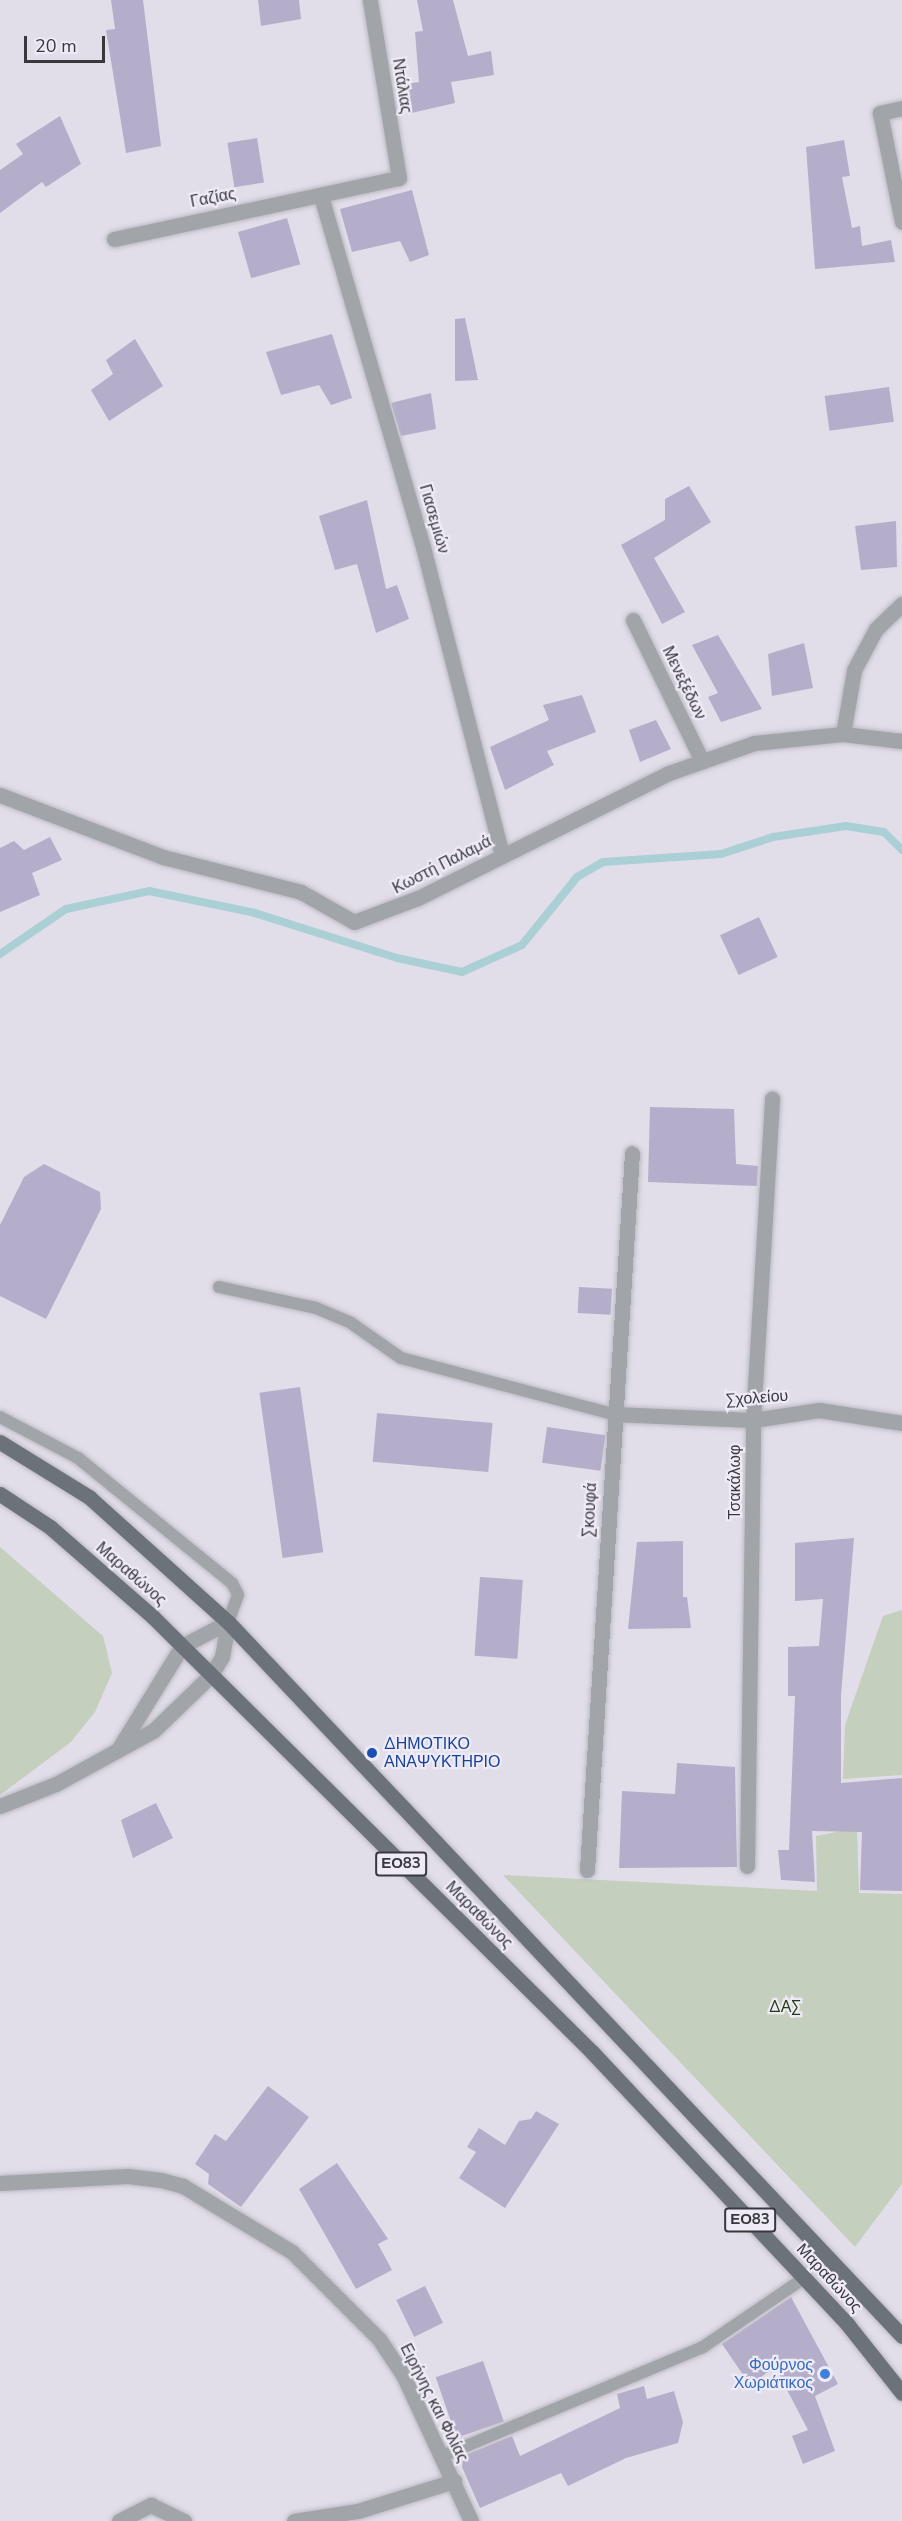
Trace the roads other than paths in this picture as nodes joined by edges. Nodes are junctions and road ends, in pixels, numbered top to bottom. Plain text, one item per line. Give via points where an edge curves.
1 (370, 0) edge
2 (902, 108) edge
3 (399, 178) joint
4 (321, 196) junction
5 (902, 222) edge
6 (114, 240) dead end
7 (902, 604) edge
8 (633, 620) dead end
9 (843, 734) junction
10 (902, 741) edge
11 (702, 761) junction
12 (0, 795) edge
13 (502, 855) junction
14 (772, 1099) dead end
15 (632, 1153) dead end
16 (219, 1287) dead end
17 (613, 1414) junction
18 (0, 1417) edge
19 (753, 1420) junction
20 (902, 1423) edge
21 (0, 1442) edge
22 (0, 1494) edge
23 (228, 1622) junction
24 (182, 1646) junction
25 (211, 1675) junction
26 (119, 1748) junction
27 (0, 1806) edge
28 (747, 1866) dead end
29 (587, 1870) dead end
30 (0, 2183) edge
31 (804, 2278) junction
32 (902, 2336) edge
33 (902, 2393) edge
34 (440, 2457) junction
35 (454, 2481) junction
36 (119, 2521) edge
37 (184, 2521) edge
38 (294, 2521) edge
39 (471, 2521) edge

1 - 3 street, Ντάλιας
2 - 5 street via 880,113
3 - 4 street, Γαζίας
4 - 6 street, Γαζίας
4 - 13 street, Γιασεμιών via 423,547
7 - 9 street via 876,629 854,670
8 - 11 street, Μενεξέδων
9 - 10 street, Κωστή Παλαμά
9 - 11 street, Κωστή Παλαμά via 754,743
11 - 13 street, Κωστή Παλαμά
12 - 13 street, Κωστή Παλαμά via 163,857 301,892 354,922 374,919
14 - 19 street, Τσακάλωφ
15 - 17 street, Σκουφά
16 - 17 lane via 315,1308 351,1323 401,1358
17 - 19 street, Σχολείου
17 - 29 street, Σκουφά
18 - 23 lane via 78,1458 232,1583 238,1595
19 - 20 street, Σχολείου via 819,1410
19 - 28 street, Τσακάλωφ
21 - 23 main road, Μαραθώνος / ΕΟ83 via 89,1497
22 - 24 main road, Μαραθώνος / ΕΟ83 via 50,1527
23 - 24 street
23 - 25 street via 222,1657
23 - 32 main road, Μαραθώνος / ΕΟ83
24 - 25 main road, Μαραθώνος / ΕΟ83
24 - 26 street
25 - 26 street via 153,1731
25 - 31 main road, Μαραθώνος / ΕΟ83 via 592,2052
26 - 27 street via 56,1784
30 - 34 street, Ειρήνης και Φιλίας via 128,2175 183,2186 233,2215 292,2252 379,2339 403,2375
31 - 33 main road, Μαραθώνος / ΕΟ83
31 - 34 lane via 703,2347
34 - 35 street, Ειρήνης και Φιλίας
35 - 38 street via 358,2511
35 - 39 street, Ειρήνης και Φιλίας
36 - 37 street via 151,2505

